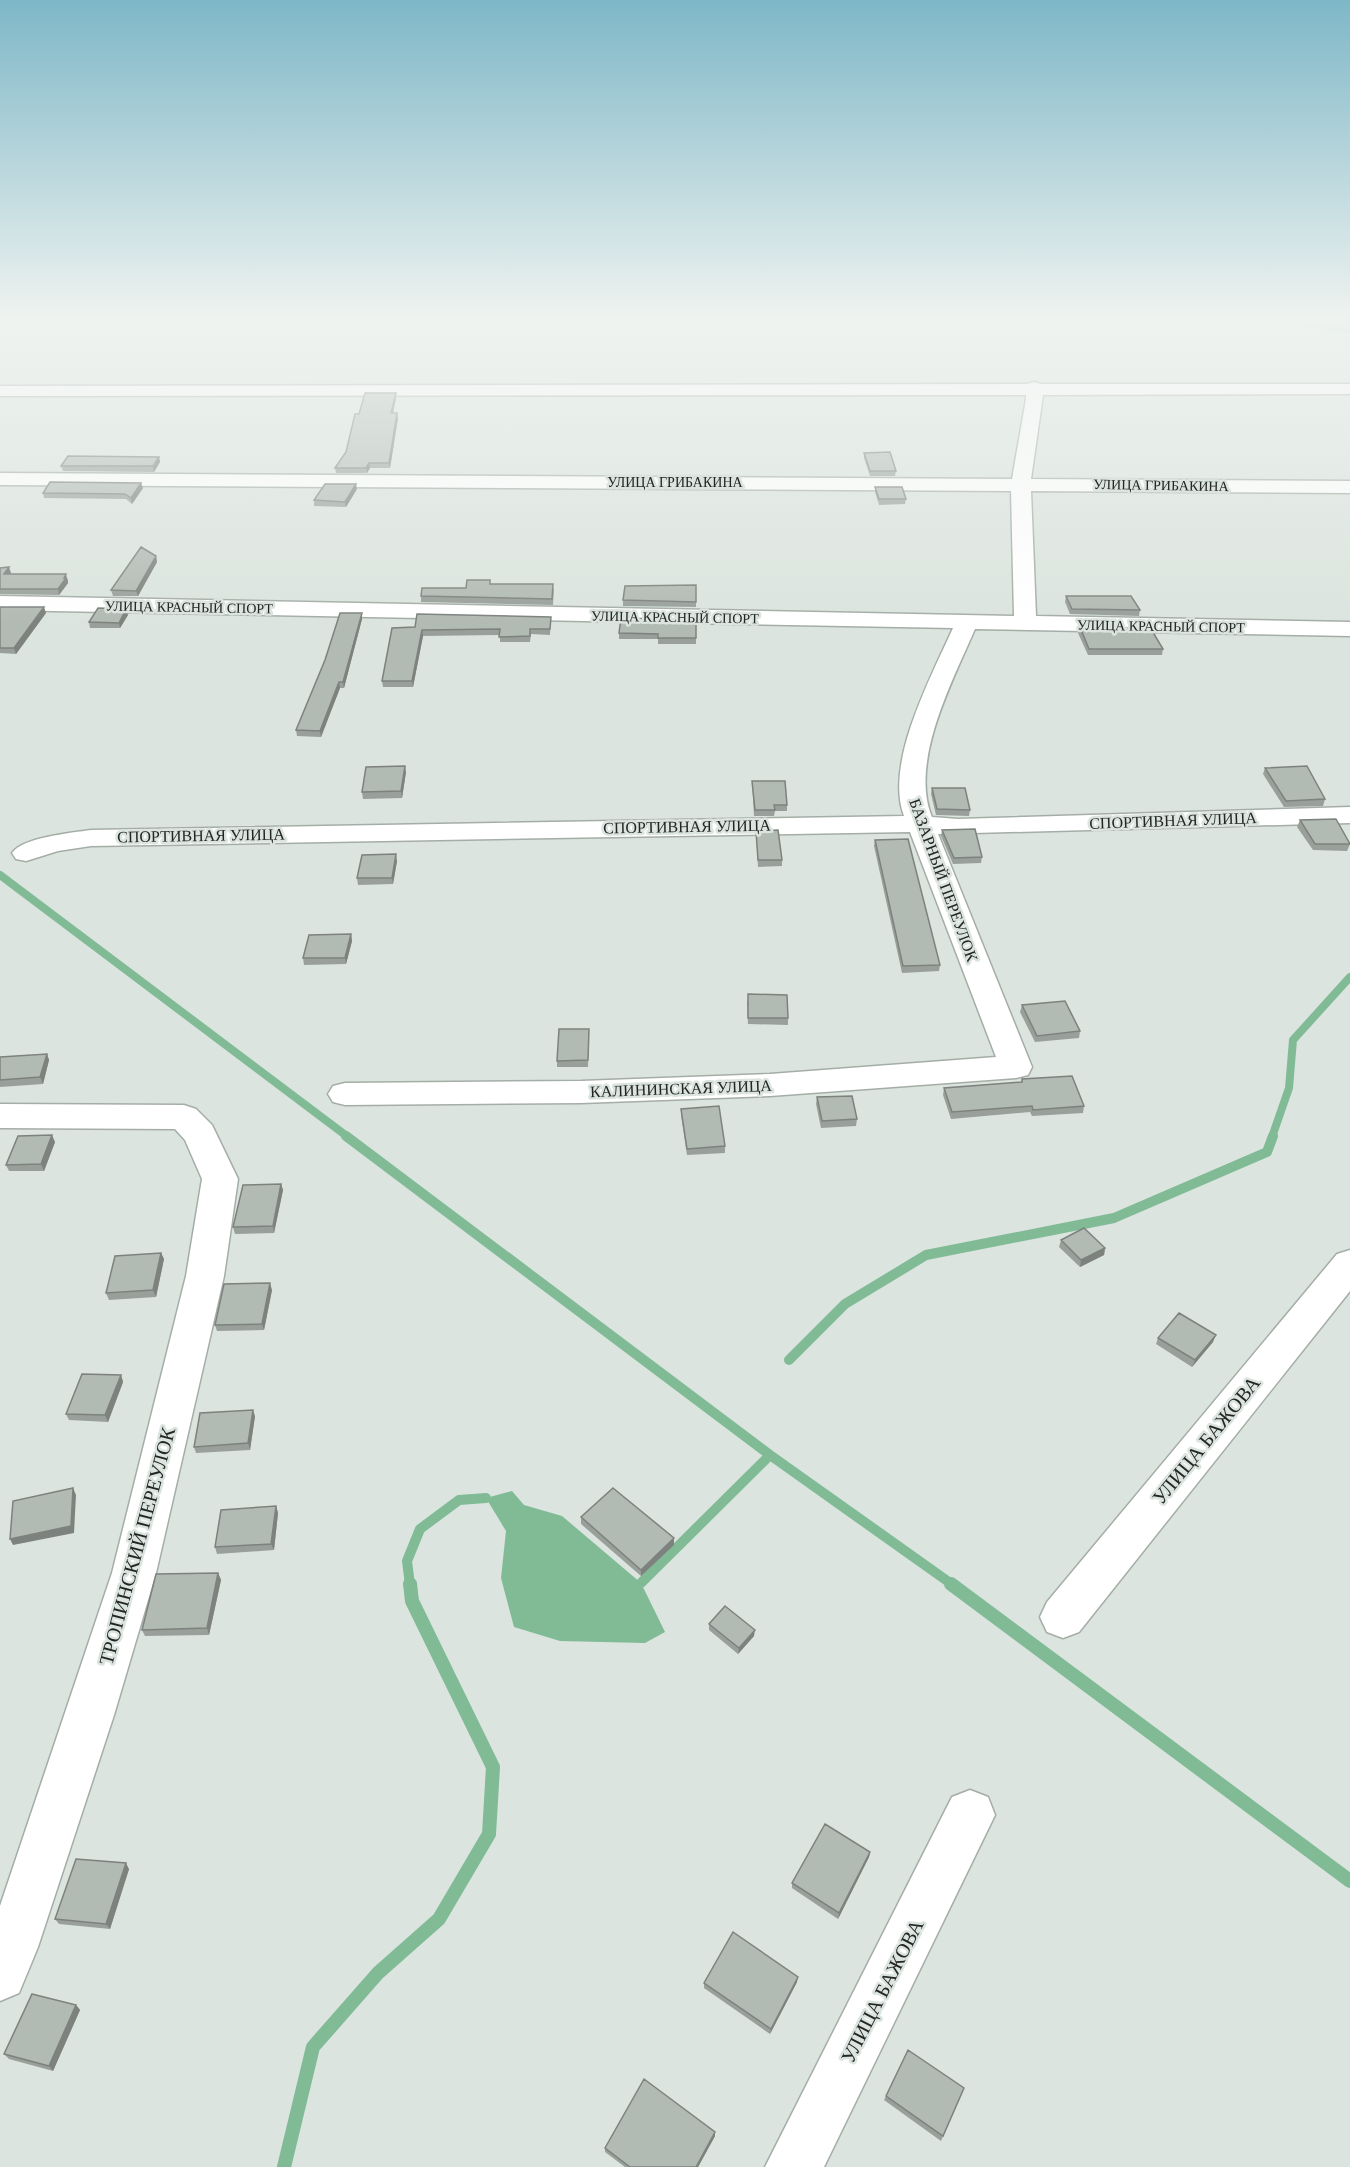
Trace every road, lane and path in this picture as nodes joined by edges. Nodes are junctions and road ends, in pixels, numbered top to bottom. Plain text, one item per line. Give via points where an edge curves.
1 (1031, 422) edge
2 (0, 478) edge
3 (1021, 484) junction
4 (1350, 487) edge
5 (0, 603) edge
6 (966, 623) junction
7 (1025, 624) junction
8 (1350, 629) edge
9 (1350, 815) edge
10 (922, 824) junction
11 (26, 853) dead end
12 (1016, 1067) joint
13 (345, 1094) dead end
14 (0, 1116) edge
15 (1350, 1264) edge
16 (1063, 1617) dead end
17 (970, 1815) dead end
18 (0, 1974) edge
19 (794, 2167) edge

1 - 3 street
2 - 3 street, УЛИЦА ГРИБАКИНА
3 - 4 street, УЛИЦА ГРИБАКИНА
3 - 7 street
5 - 6 street, УЛИЦА КРАСНЫЙ СПОРТ
6 - 7 street, УЛИЦА КРАСНЫЙ СПОРТ
6 - 10 street, БАЗАРНЫЙ ПЕРЕУЛОК via 916,749 912,802
7 - 8 street, УЛИЦА КРАСНЫЙ СПОРТ
9 - 10 street, СПОРТИВНАЯ УЛИЦА via 958,827
10 - 11 street, СПОРТИВНАЯ УЛИЦА via 91,838
10 - 12 street, БАЗАРНЫЙ ПЕРЕУЛОК
12 - 13 street, КАЛИНИНСКАЯ УЛИЦА via 770,1085
14 - 18 street, ТРОПИНСКИЙ ПЕРЕУЛОК via 184,1117 200,1134 220,1179 205,1276 134,1573 90,1715
15 - 16 street, УЛИЦА БАЖОВА
17 - 19 street, УЛИЦА БАЖОВА

